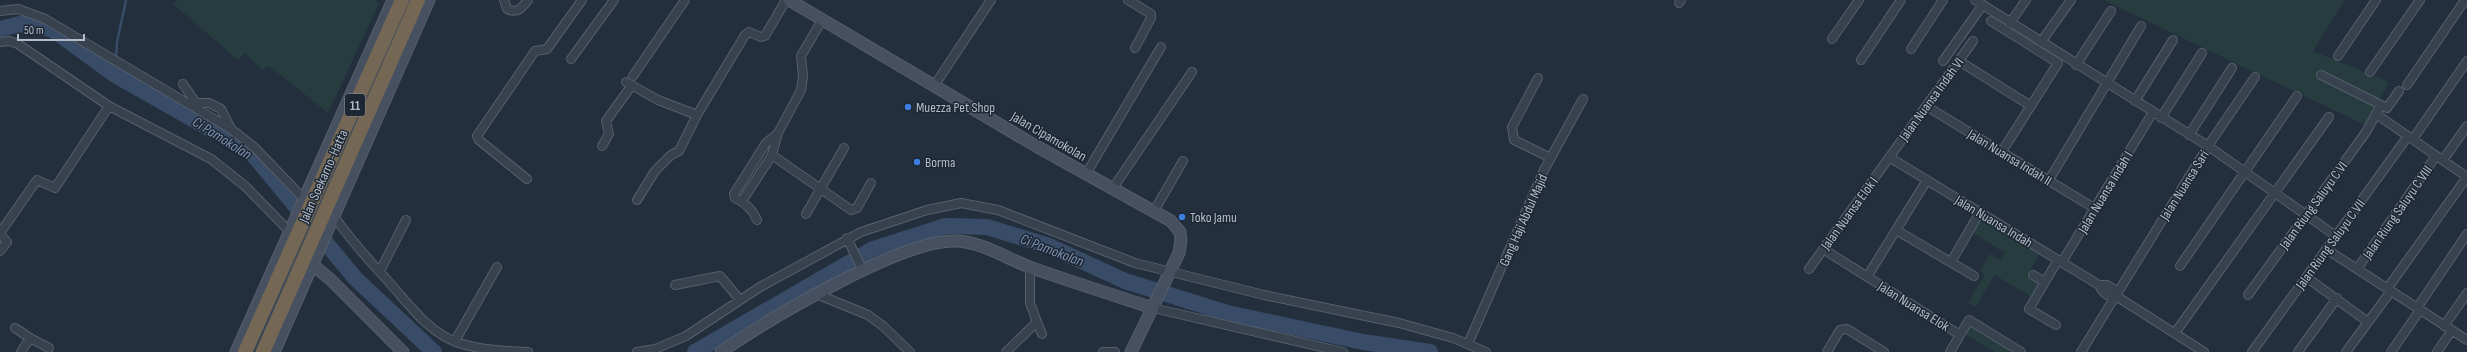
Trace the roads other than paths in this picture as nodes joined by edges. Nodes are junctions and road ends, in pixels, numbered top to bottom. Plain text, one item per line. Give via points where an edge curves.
1 (393, 0) edge
2 (402, 0) edge
3 (418, 0) edge
4 (429, 0) edge
5 (504, 0) edge
6 (528, 0) edge
7 (582, 0) edge
8 (614, 0) edge
9 (685, 0) edge
10 (787, 0) edge
11 (991, 0) edge
12 (1128, 0) edge
13 (1859, 0) edge
14 (1901, 0) edge
15 (1943, 0) edge
16 (1975, 0) edge
17 (2026, 0) edge
18 (2070, 0) edge
19 (2376, 0) edge
20 (2420, 0) edge
21 (2465, 0) edge
22 (1982, 6) junction
23 (0, 10) edge
24 (2111, 10) dead end
25 (822, 20) junction
26 (1991, 21) dead end
27 (2010, 23) junction
28 (2141, 26) dead end
29 (414, 36) junction
30 (1832, 39) dead end
31 (2173, 40) dead end
32 (1973, 41) dead end
33 (0, 42) edge
34 (2041, 42) junction
35 (1161, 47) dead end
36 (1135, 48) dead end
37 (1910, 49) dead end
38 (2202, 53) dead end
39 (2338, 56) dead end
40 (571, 59) dead end
41 (1861, 60) dead end
42 (1959, 61) junction
43 (2467, 61) edge
44 (1943, 62) dead end
45 (390, 63) junction
46 (2076, 64) junction
47 (2232, 68) dead end
48 (1192, 72) dead end
49 (2370, 72) dead end
50 (2321, 75) dead end
51 (633, 76) dead end
52 (2254, 77) dead end
53 (1538, 78) dead end
54 (183, 84) dead end
55 (2105, 85) junction
56 (2407, 85) dead end
57 (934, 86) junction
58 (2399, 91) dead end
59 (2298, 96) dead end
60 (1583, 99) dead end
61 (2135, 101) junction
62 (2381, 105) junction
63 (109, 106) junction
64 (1926, 106) junction
65 (2031, 106) junction
66 (2152, 112) junction
67 (2376, 114) junction
68 (697, 115) junction
69 (2329, 117) dead end
70 (2162, 118) junction
71 (2467, 126) edge
72 (231, 129) junction
73 (778, 133) junction
74 (2189, 135) junction
75 (2410, 138) junction
76 (602, 146) dead end
77 (2208, 146) junction
78 (844, 148) dead end
79 (2001, 153) junction
80 (772, 155) junction
81 (1889, 157) junction
82 (1551, 158) junction
83 (2440, 158) junction
84 (1183, 161) dead end
85 (318, 167) joint
86 (2244, 171) junction
87 (1086, 174) junction
88 (2467, 177) edge
89 (527, 179) dead end
90 (1927, 180) junction
91 (2049, 180) junction
92 (871, 183) dead end
93 (1113, 188) junction
94 (821, 191) junction
95 (2275, 193) junction
96 (637, 200) dead end
97 (742, 201) junction
98 (307, 203) junction
99 (2094, 208) junction
100 (1154, 210) junction
101 (1980, 212) junction
102 (806, 214) dead end
103 (2305, 214) junction
104 (334, 216) junction
105 (406, 220) dead end
106 (757, 220) dead end
107 (324, 227) junction
108 (293, 229) junction
109 (1896, 230) junction
110 (0, 233) edge
111 (2467, 234) edge
112 (2336, 236) junction
113 (849, 242) junction
114 (1823, 249) junction
115 (2326, 249) junction
116 (0, 252) edge
117 (315, 261) junction
118 (2060, 261) junction
119 (1951, 262) junction
120 (2180, 266) dead end
121 (1030, 267) junction
122 (497, 268) dead end
123 (861, 268) junction
124 (1809, 269) dead end
125 (2358, 269) junction
126 (380, 271) junction
127 (1169, 275) junction
128 (2033, 275) dead end
129 (1974, 276) dead end
130 (1867, 277) junction
131 (2306, 277) junction
132 (2045, 282) junction
133 (675, 285) dead end
134 (2389, 290) junction
135 (2115, 292) junction
136 (2467, 292) edge
137 (819, 295) junction
138 (2248, 295) dead end
139 (2337, 298) junction
140 (740, 300) junction
141 (1155, 304) junction
142 (2419, 309) junction
143 (1037, 322) junction
144 (2368, 322) junction
145 (2056, 325) dead end
146 (15, 328) dead end
147 (2448, 328) junction
148 (2175, 333) junction
149 (1042, 334) dead end
150 (1960, 335) junction
151 (30, 338) junction
152 (2467, 340) edge
153 (455, 341) junction
154 (1468, 344) junction
155 (49, 348) dead end
156 (21, 352) edge
157 (236, 352) edge
158 (245, 352) edge
159 (263, 352) edge
160 (274, 352) edge
161 (401, 352) edge
162 (528, 352) edge
163 (637, 352) edge
164 (721, 352) edge
165 (910, 352) edge
166 (1006, 352) edge
167 (1103, 352) edge
168 (1115, 352) edge
169 (1131, 352) edge
170 (1343, 352) edge
171 (1486, 352) edge
172 (1826, 352) edge
173 (1884, 352) edge
174 (1950, 352) edge
175 (2021, 352) edge
176 (2081, 352) edge
177 (2204, 352) edge
178 (2252, 352) edge
179 (2298, 352) edge
180 (2346, 352) edge
181 (2391, 352) edge
182 (2437, 352) edge

1 - 85 street, Jalan Soekarno-Hatta
2 - 98 highway, Jalan Soekarno-Hatta / 11
3 - 45 highway, Jalan Soekarno-Hatta / 11
4 - 29 street
5 - 6 street via 507,9 514,11 521,9
7 - 89 street via 547,49 535,51 477,136
8 - 40 street
9 - 51 street
10 - 25 street, Jalan Cipamokolan
10 - 68 street via 765,36 759,37 749,32 745,35
11 - 57 street
12 - 36 street via 1150,14 1152,20
13 - 30 street
14 - 41 street
15 - 37 street
16 - 22 street
17 - 27 street
18 - 34 street
19 - 39 street
20 - 49 street
21 - 56 street
22 - 27 street
22 - 44 street
23 - 72 street via 11,8 35,14
24 - 46 street
25 - 57 street, Jalan Cipamokolan
25 - 73 street via 803,50 800,61 803,77 801,90
26 - 65 street via 2058,64
27 - 34 street
28 - 55 street
29 - 45 highway
29 - 104 street
31 - 61 street
32 - 42 street, Jalan Nuansa Indah VI
33 - 63 street via 14,42 23,46
34 - 46 street
35 - 87 street
38 - 70 street
42 - 64 street, Jalan Nuansa Indah VI
42 - 65 street
43 - 75 street, Jalan Riung Saluyu C VII
45 - 107 highway, Jalan Soekarno-Hatta / 11
46 - 55 street
47 - 74 street
48 - 93 street
50 - 62 street
52 - 77 street, Jalan Nuansa Sari
53 - 82 street via 1512,128 1512,136 1514,140
54 - 72 street via 196,103 209,103 221,109
55 - 61 street
55 - 91 street
57 - 87 street, Jalan Cipamokolan
58 - 62 street via 2387,108
59 - 86 street
60 - 82 street, Gang Haji Abdul Majid
61 - 66 street
62 - 67 street, Jalan Riung Saluyu C VI
63 - 108 street via 211,159
63 - 110 street via 55,188 37,180
64 - 79 street, Jalan Nuansa Indah II
64 - 81 street, Jalan Nuansa Indah VI
65 - 79 street
66 - 70 street
66 - 99 street, Jalan Nuansa Indah I
67 - 75 street
67 - 103 street, Jalan Riung Saluyu C VI via 2366,132
68 - 76 street via 658,100 629,84 606,121 609,134
68 - 96 street via 682,147 655,171
69 - 95 street
70 - 74 street
71 - 83 street, Jalan Riung Saluyu C VIII
72 - 98 street via 254,146
73 - 80 street
73 - 97 street via 766,143 735,191 734,197
74 - 77 street
75 - 83 street
75 - 112 street, Jalan Riung Saluyu C VII
77 - 86 street
77 - 135 street, Jalan Nuansa Sari
78 - 94 street
79 - 91 street, Jalan Nuansa Indah II
80 - 94 street
80 - 97 street
81 - 90 street, Jalan Nuansa Indah
81 - 114 street, Jalan Nuansa Elok I
82 - 154 street, Gang Haji Abdul Majid
83 - 88 street
83 - 125 street, Jalan Riung Saluyu C VIII
84 - 100 street
85 - 98 highway
86 - 95 street
86 - 120 street
87 - 93 street, Jalan Cipamokolan
88 - 134 street
90 - 101 street, Jalan Nuansa Indah
90 - 109 street
91 - 99 street, Jalan Nuansa Indah II
92 - 94 street via 854,210
93 - 100 street, Jalan Cipamokolan
94 - 102 street
95 - 103 street
95 - 148 street
97 - 106 street
98 - 108 highway, Jalan Soekarno-Hatta / 11
99 - 118 street, Jalan Nuansa Indah I
100 - 127 street, Jalan Cipamokolan via 1171,221 1180,232 1180,247
101 - 118 street, Jalan Nuansa Indah
101 - 119 street
103 - 112 street
103 - 138 street, Jalan Riung Saluyu C VI
104 - 107 street
104 - 126 street via 351,241
105 - 126 street
107 - 117 street
107 - 159 highway, Jalan Soekarno-Hatta / 11 via 310,244
108 - 157 street, Jalan Soekarno-Hatta
108 - 158 highway, Jalan Soekarno-Hatta / 11
109 - 119 street
109 - 130 street
110 - 116 street via 6,237 7,242
111 - 142 street
112 - 115 street, Jalan Riung Saluyu C VII
113 - 123 street
113 - 127 street via 927,210 962,203 998,210
113 - 140 street
114 - 124 street, Jalan Nuansa Elok I
114 - 130 street, Jalan Nuansa Elok
115 - 125 street
115 - 131 street, Jalan Riung Saluyu C VII
117 - 160 street
117 - 161 street
118 - 132 street, Jalan Nuansa Indah I
118 - 135 street, Jalan Nuansa Indah via 2110,296
119 - 129 street
121 - 123 street via 973,244 951,241 920,248
121 - 141 street
121 - 143 street via 1030,303
122 - 153 street
123 - 137 street
125 - 134 street
126 - 153 street via 423,320 437,332
127 - 141 street, Jalan Cipamokolan
127 - 154 street via 1399,323
128 - 132 street
130 - 150 street, Jalan Nuansa Elok
131 - 139 street
131 - 178 street, Jalan Riung Saluyu C VII
132 - 145 street, Jalan Nuansa Indah I via 2029,310
133 - 140 street via 720,276
134 - 142 street
134 - 144 street
135 - 148 street
135 - 176 street, Jalan Nuansa Sari via 2108,309
136 - 147 street
137 - 164 street via 744,336
137 - 165 street via 868,315
139 - 144 street
139 - 179 street
140 - 163 street via 686,336 655,349
141 - 169 street, Jalan Cipamokolan
141 - 170 street
142 - 147 street
142 - 181 street
143 - 149 street
143 - 166 street
144 - 180 street
146 - 151 street
147 - 152 street
147 - 182 street
148 - 177 street
150 - 174 street
150 - 175 street, Jalan Nuansa Elok via 1969,320
151 - 155 street
151 - 156 street
153 - 162 street via 473,347
154 - 171 street
167 - 168 street
172 - 173 street via 1840,330 1847,329

